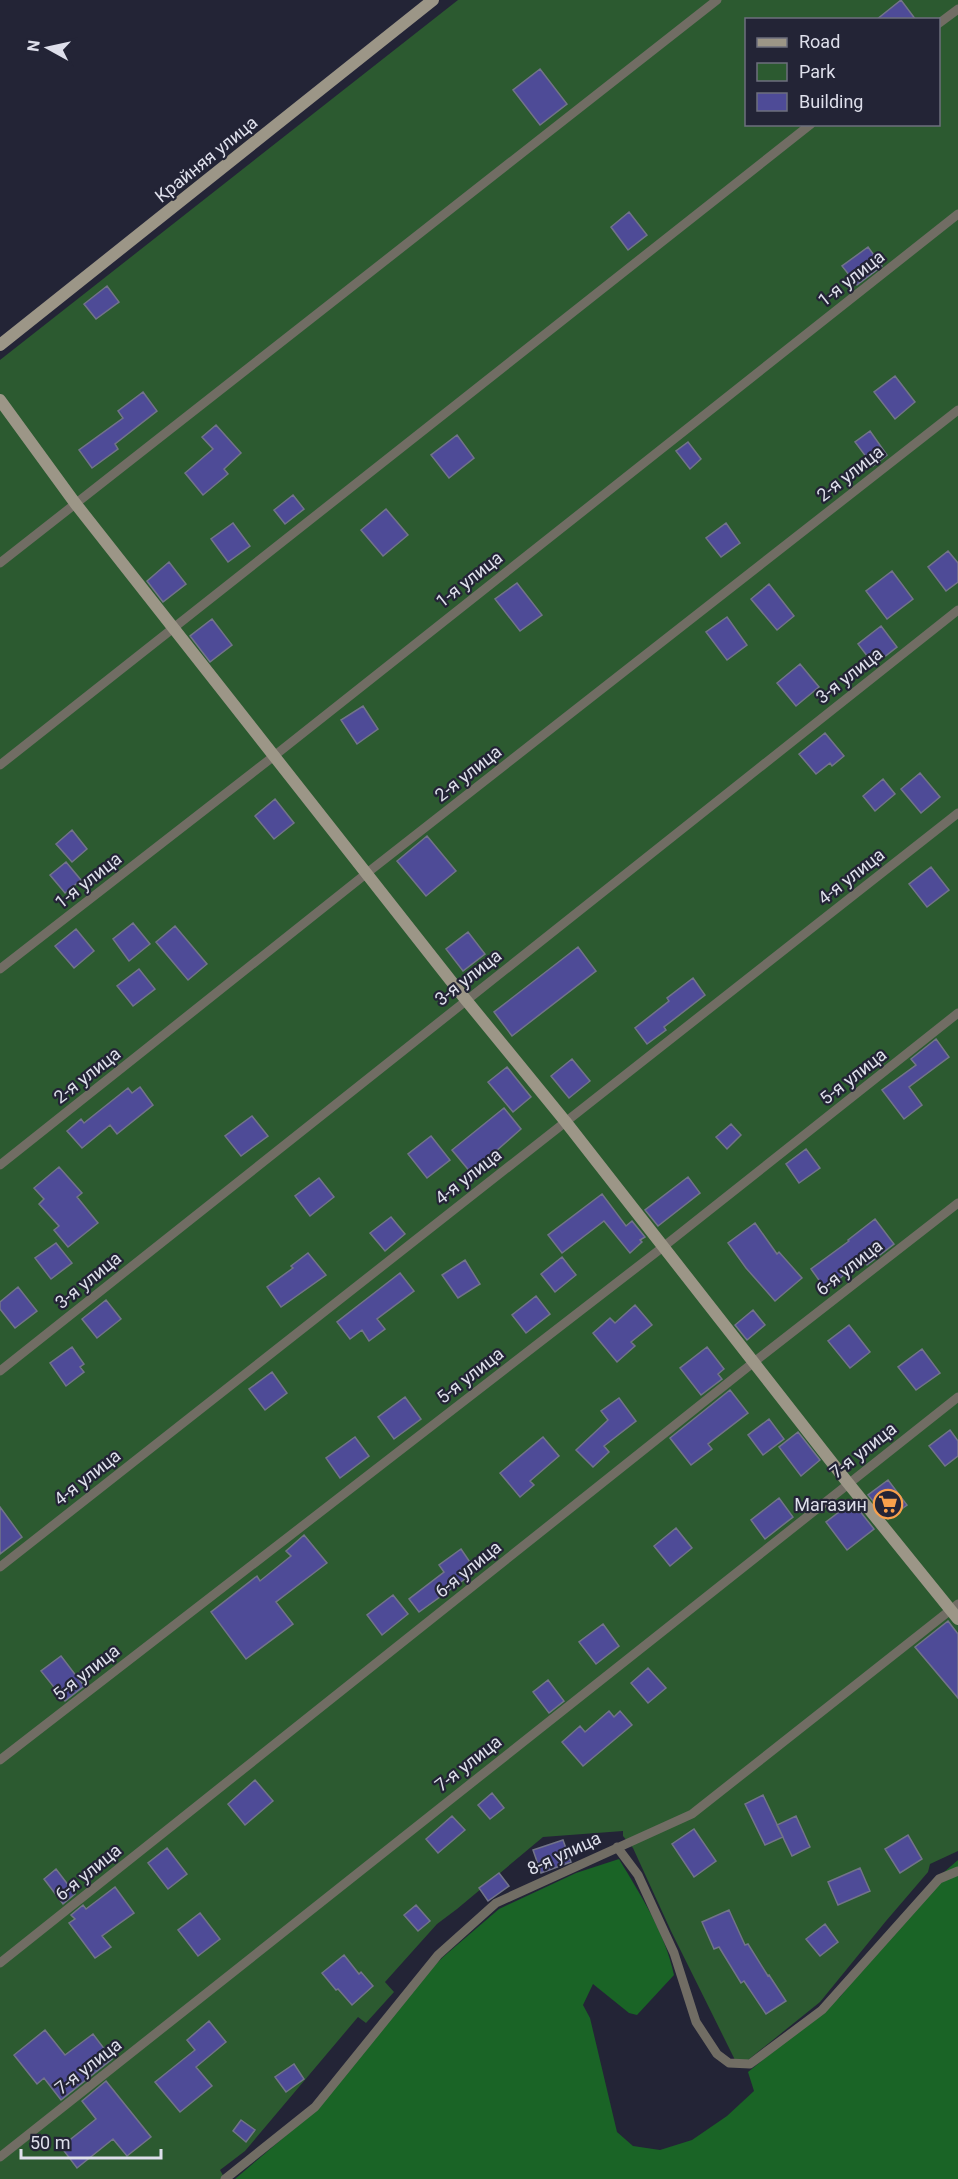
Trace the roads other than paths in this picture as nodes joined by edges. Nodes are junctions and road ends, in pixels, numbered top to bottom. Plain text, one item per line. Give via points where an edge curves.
1 (434, 0) edge
2 (717, 0) edge
3 (958, 9) edge
4 (940, 23) edge
5 (808, 126) edge
6 (958, 214) edge
7 (0, 345) edge
8 (0, 400) edge
9 (958, 410) edge
10 (75, 503) junction
11 (0, 563) edge
12 (958, 610) edge
13 (174, 627) junction
14 (274, 756) junction
15 (0, 765) edge
16 (958, 813) edge
17 (367, 873) junction
18 (0, 969) edge
19 (466, 1000) junction
20 (958, 1013) edge
21 (565, 1121) junction
22 (0, 1165) edge
23 (958, 1203) edge
24 (663, 1247) junction
25 (754, 1362) junction
26 (0, 1371) edge
27 (958, 1397) edge
28 (848, 1483) junction
29 (0, 1567) edge
30 (956, 1611) edge
31 (0, 1760) edge
32 (617, 1847) junction
33 (958, 1870) edge
34 (0, 1963) edge
35 (0, 2157) edge
36 (225, 2179) edge

1 - 7 street, Крайняя улица
2 - 10 lane
3 - 4 lane
5 - 13 lane
6 - 14 lane, 1-я улица
8 - 10 street
9 - 17 lane, 2-я улица
10 - 11 lane
10 - 13 street
12 - 19 lane, 3-я улица
13 - 14 street
13 - 15 lane
14 - 17 street
14 - 18 lane, 1-я улица
16 - 21 lane, 4-я улица
17 - 19 street
17 - 22 lane, 2-я улица
19 - 21 street
19 - 26 lane, 3-я улица
20 - 24 lane, 5-я улица
21 - 24 street
21 - 29 lane, 4-я улица
23 - 25 lane, 6-я улица
24 - 25 street
24 - 31 lane, 5-я улица
25 - 28 street
25 - 34 lane, 6-я улица
27 - 28 lane, 7-я улица
28 - 30 street
28 - 35 lane, 7-я улица
30 - 32 lane, 8-я улица via 692,1814
32 - 33 lane via 638,1875 674,1953 696,2022 717,2054 729,2063 750,2064 822,2010 939,1878
32 - 36 lane, 8-я улица via 496,1903 438,1955 315,2107

